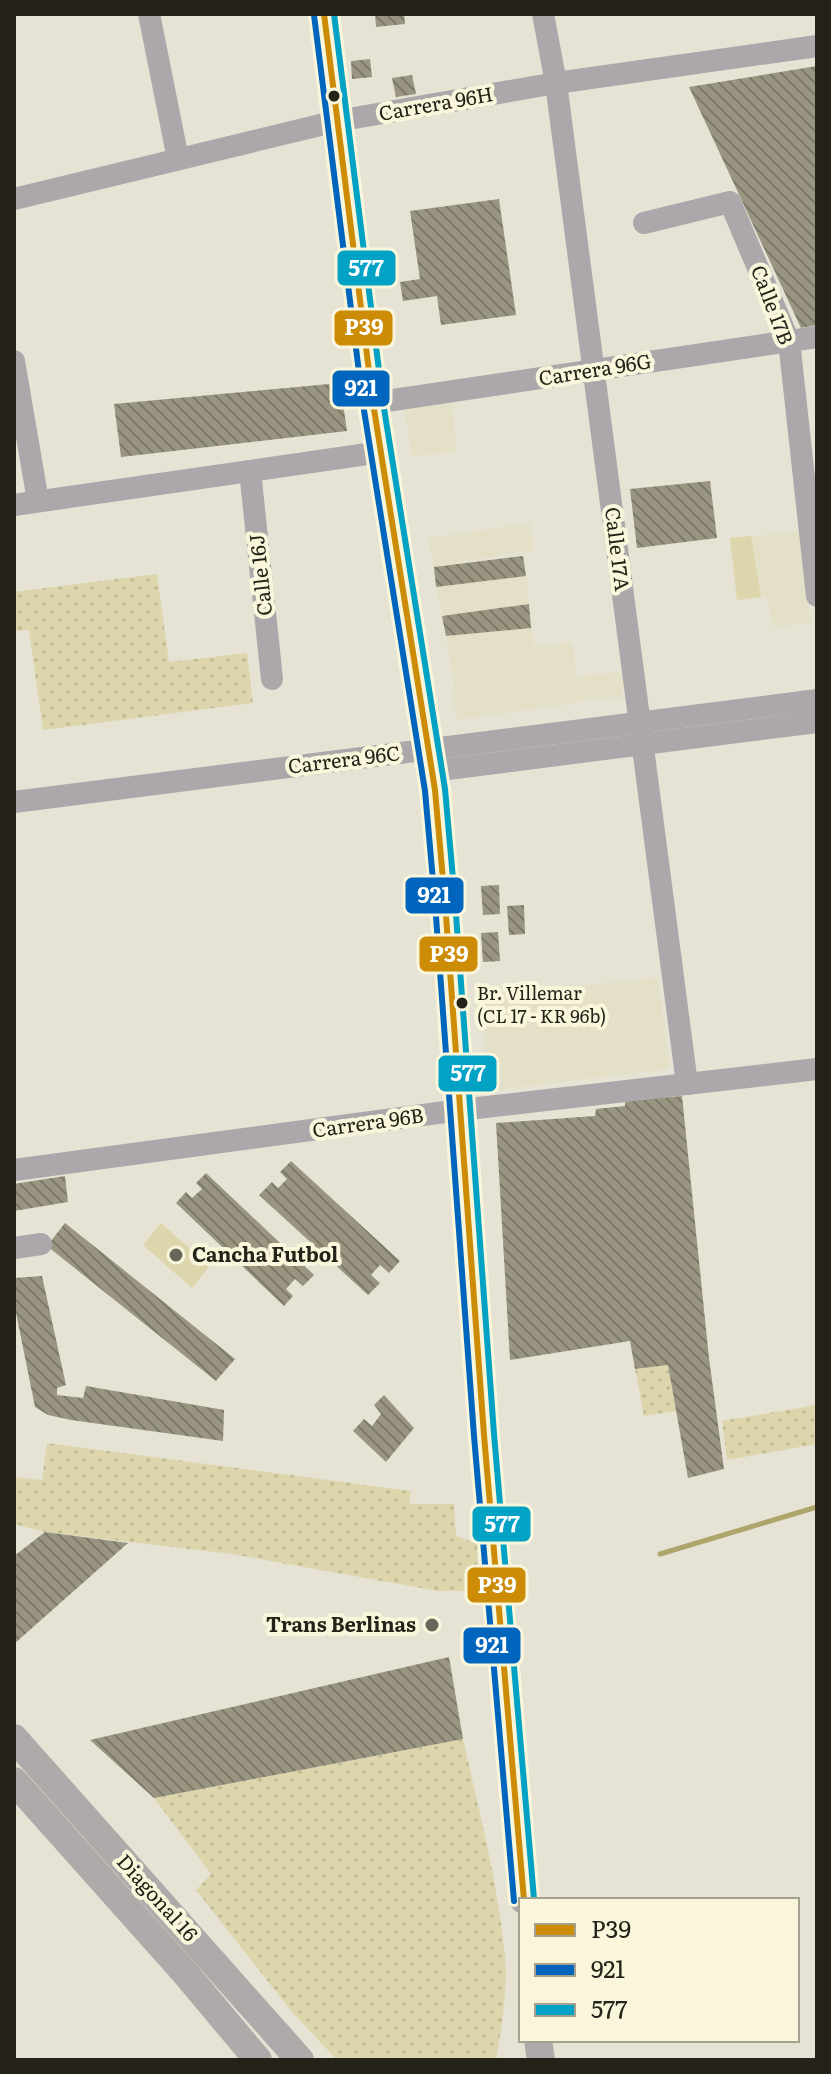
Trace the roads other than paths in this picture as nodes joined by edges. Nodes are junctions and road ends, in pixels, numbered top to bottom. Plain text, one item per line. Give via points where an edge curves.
1 (149, 14) edge
2 (324, 14) edge
3 (543, 14) edge
4 (817, 46) edge
5 (556, 83) junction
6 (337, 121) junction
7 (178, 159) junction
8 (14, 199) edge
9 (644, 223) dead end
10 (817, 337) edge
11 (789, 341) junction
12 (14, 361) edge
13 (593, 370) junction
14 (373, 403) junction
15 (381, 452) junction
16 (250, 471) junction
17 (38, 501) junction
18 (14, 505) edge
19 (817, 596) edge
20 (272, 679) dead end
21 (817, 700) edge
22 (817, 722) edge
23 (641, 733) junction
24 (431, 760) junction
25 (14, 802) edge
26 (817, 1069) edge
27 (687, 1084) junction
28 (460, 1110) junction
29 (14, 1170) edge
30 (41, 1244) dead end
31 (14, 1248) edge
32 (14, 1738) edge
33 (14, 1781) edge
34 (524, 1898) edge
35 (258, 2060) edge
36 (300, 2060) edge

1 - 7 street
2 - 6 main road
3 - 5 street, Calle 17A
4 - 5 street, Carrera 96H
5 - 6 street, Carrera 96H
5 - 13 street, Calle 17A
6 - 7 street, Carrera 96H
6 - 14 main road
7 - 8 street, Carrera 96H
9 - 11 street, Calle 17B via 730,202
10 - 11 street, Carrera 96G
11 - 13 street, Carrera 96G
11 - 19 street, Calle 17B
12 - 17 street
13 - 14 street, Carrera 96G
13 - 23 street, Calle 17A
14 - 15 main road
15 - 16 street
15 - 24 main road
16 - 17 street
16 - 20 street, Calle 16J
17 - 18 street
21 - 23 street, Carrera 96C
22 - 23 street, Carrera 96C
23 - 24 street, Carrera 96C
23 - 27 street, Calle 17A
24 - 25 street, Carrera 96C
24 - 28 main road
26 - 27 street, Carrera 96B
27 - 28 street, Carrera 96B
28 - 29 street, Carrera 96B
28 - 34 main road
30 - 31 street
32 - 36 main road, Diagonal 16
33 - 35 main road, Diagonal 16

